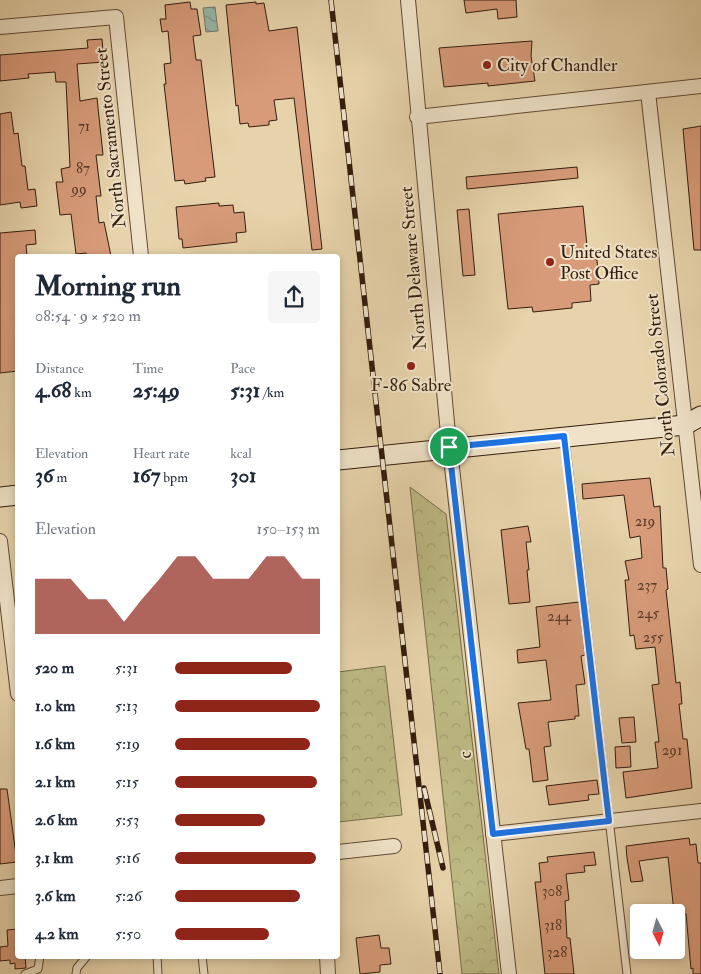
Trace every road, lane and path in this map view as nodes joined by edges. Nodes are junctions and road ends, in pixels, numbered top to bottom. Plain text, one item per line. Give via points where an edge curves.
1 (408, 0) edge
2 (0, 27) edge
3 (701, 86) edge
4 (648, 92) junction
5 (417, 117) junction
6 (141, 254) edge
7 (696, 424) edge
8 (564, 436) junction
9 (449, 447) junction
10 (340, 460) edge
11 (15, 495) edge
12 (0, 497) edge
13 (458, 532) joint
14 (0, 541) edge
15 (1, 563) edge
16 (701, 565) edge
17 (15, 671) edge
18 (701, 811) edge
19 (609, 821) junction
20 (493, 834) junction
21 (394, 846) dead end
22 (340, 852) edge
23 (15, 886) edge
24 (0, 888) edge
25 (40, 959) edge
26 (84, 959) edge
27 (156, 959) edge
28 (202, 959) edge
29 (326, 959) edge
30 (25, 974) edge
31 (76, 974) edge
32 (158, 974) edge
33 (204, 974) edge
34 (328, 974) edge
35 (509, 974) edge
36 (627, 974) edge

1 - 5 street, North Delaware Street
2 - 6 street, North Sacramento Street via 116,17
3 - 4 street
4 - 5 street
4 - 7 street, North Colorado Street
5 - 9 street, North Delaware Street
7 - 8 main road
7 - 16 street, North Colorado Street
8 - 9 main road
8 - 19 lane
9 - 10 main road
9 - 13 street, North Delaware Street
11 - 12 main road
13 - 20 street, c
14 - 15 street
15 - 17 street
18 - 19 street
19 - 20 street
19 - 36 lane
20 - 35 street, c
21 - 22 street
23 - 24 street
25 - 30 lane via 38,969
26 - 31 lane
27 - 32 lane
28 - 33 lane
29 - 34 street

